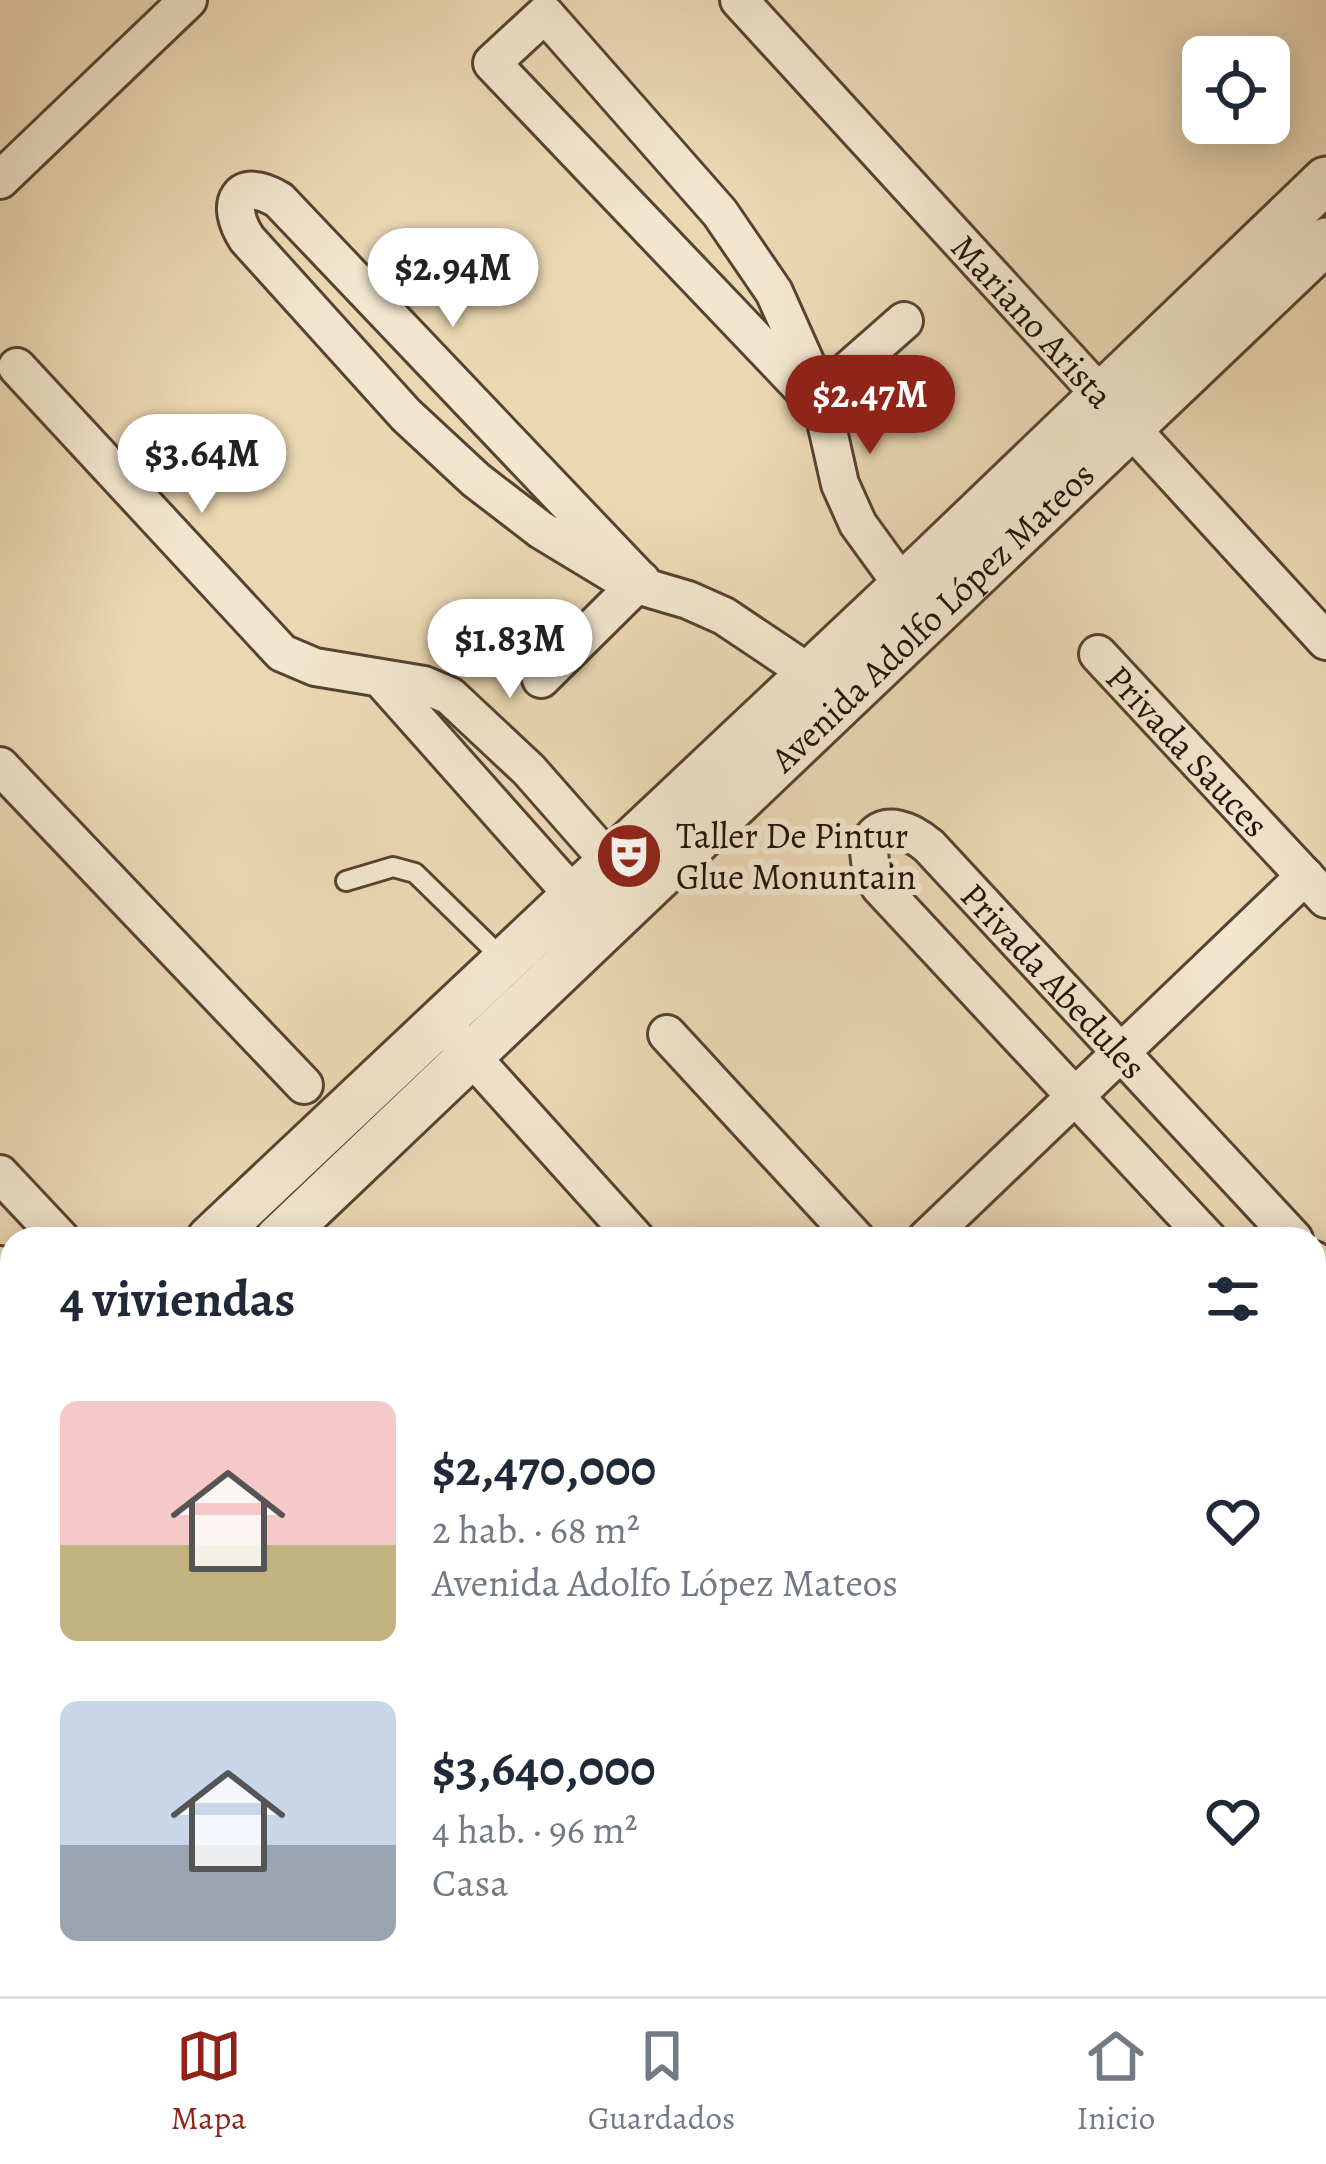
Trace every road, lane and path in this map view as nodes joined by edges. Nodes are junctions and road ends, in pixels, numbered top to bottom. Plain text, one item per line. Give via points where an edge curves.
1 (188, 0) edge
2 (739, 0) edge
3 (539, 7) edge
4 (0, 180) edge
5 (1326, 180) edge
6 (1326, 241) edge
7 (904, 321) dead end
8 (17, 368) dead end
9 (818, 402) junction
10 (1116, 410) junction
11 (641, 584) junction
12 (902, 586) junction
13 (1326, 641) edge
14 (1098, 654) dead end
15 (809, 673) junction
16 (381, 679) junction
17 (541, 679) dead end
18 (0, 766) edge
19 (529, 770) junction
20 (493, 804) junction
21 (609, 861) junction
22 (346, 881) dead end
23 (1315, 888) edge
24 (573, 895) junction
25 (504, 960) junction
26 (439, 1021) junction
27 (667, 1034) dead end
28 (1120, 1053) junction
29 (472, 1056) junction
30 (304, 1085) dead end
31 (1075, 1096) junction
32 (0, 1174) edge
33 (50, 1227) edge
34 (223, 1227) edge
35 (291, 1227) edge
36 (625, 1227) edge
37 (845, 1227) edge
38 (939, 1227) edge
39 (1197, 1227) edge
40 (1283, 1227) edge

1 - 4 street
2 - 10 street, Mariano Arista
3 - 9 street via 720,213 774,292
3 - 9 street via 479,75
5 - 10 street, Avenida Adolfo López Mateos
6 - 10 street, Avenida Adolfo López Mateos
7 - 9 street
8 - 16 street via 282,653
9 - 12 street via 858,524
10 - 12 street, Avenida Adolfo López Mateos
10 - 13 street, Mariano Arista
10 - 29 street, Avenida Adolfo López Mateos
11 - 11 street via 279,200 261,188 239,196 236,222 247,238 406,415 541,530
11 - 15 street via 724,616
11 - 17 street
12 - 15 street, Avenida Adolfo López Mateos
14 - 23 street, Privada Sauces
15 - 21 street, Avenida Adolfo López Mateos
16 - 19 street via 450,696
16 - 20 street
18 - 30 street
19 - 20 street
19 - 21 street
20 - 24 street
21 - 24 street, Avenida Adolfo López Mateos
22 - 25 lane via 393,867 415,873
23 - 28 street
24 - 25 street, Avenida Adolfo López Mateos
25 - 26 street, Avenida Adolfo López Mateos
26 - 29 street
26 - 34 street, Avenida Adolfo López Mateos
27 - 37 street
28 - 31 street
28 - 31 street, Privada Abedules via 912,832 898,827 873,839 868,866 880,887
28 - 40 street, Privada Abedules
29 - 35 street, Avenida Adolfo López Mateos
29 - 36 street
31 - 38 street
31 - 39 street, Privada Abedules
32 - 33 street

